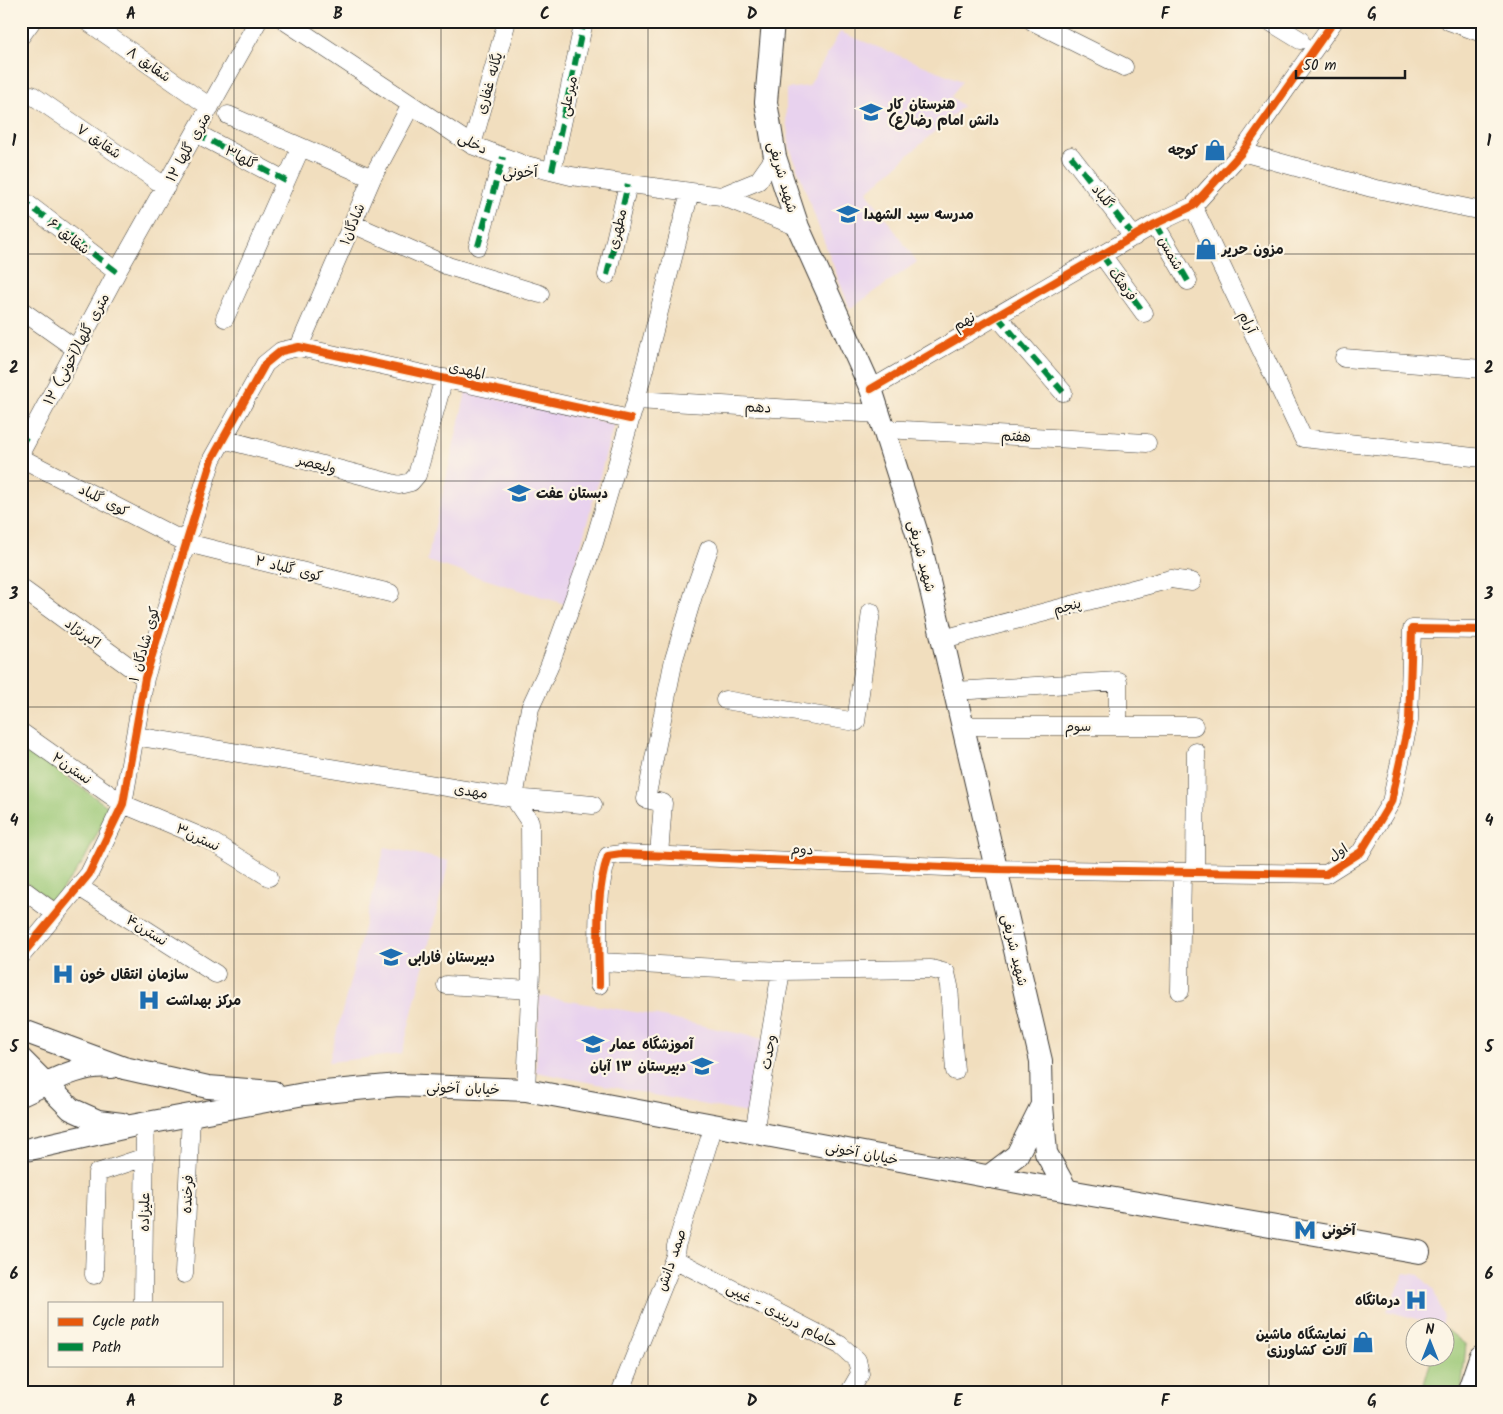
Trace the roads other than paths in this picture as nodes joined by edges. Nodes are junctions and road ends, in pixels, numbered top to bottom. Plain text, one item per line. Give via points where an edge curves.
1 (32, 21) edge
2 (87, 21) edge
3 (258, 21) edge
4 (285, 21) edge
5 (507, 21) edge
6 (584, 21) edge
7 (773, 21) edge
8 (1032, 21) edge
9 (1269, 21) edge
10 (1334, 21) edge
11 (1448, 21) edge
12 (1482, 33) edge
13 (21, 36) edge
14 (1300, 40) dead end
15 (1124, 67) dead end
16 (32, 95) dead end
17 (411, 105) junction
18 (210, 107) junction
19 (228, 115) dead end
20 (196, 132) junction
21 (472, 145) junction
22 (301, 147) junction
23 (1242, 152) junction
24 (1071, 156) dead end
25 (503, 157) junction
26 (775, 157) junction
27 (552, 172) junction
28 (372, 178) junction
29 (286, 181) junction
30 (628, 184) junction
31 (166, 187) junction
32 (690, 192) junction
33 (721, 196) junction
34 (21, 199) edge
35 (1193, 206) junction
36 (1482, 210) edge
37 (352, 224) junction
38 (1155, 224) junction
39 (798, 227) junction
40 (1134, 237) junction
41 (478, 246) dead end
42 (1102, 255) junction
43 (117, 272) junction
44 (607, 275) dead end
45 (1188, 281) dead end
46 (540, 294) dead end
47 (21, 310) edge
48 (1144, 313) dead end
49 (997, 316) junction
50 (224, 318) dead end
51 (299, 347) junction
52 (76, 349) junction
53 (1344, 358) dead end
54 (1482, 369) edge
55 (444, 378) junction
56 (872, 390) junction
57 (1063, 392) dead end
58 (636, 400) junction
59 (630, 419) junction
60 (883, 422) junction
61 (223, 439) junction
62 (23, 443) edge
63 (1146, 443) dead end
64 (21, 458) edge
65 (1482, 458) edge
66 (188, 543) junction
67 (709, 549) dead end
68 (1192, 582) dead end
69 (21, 588) edge
70 (390, 593) dead end
71 (871, 612) dead end
72 (1482, 630) edge
73 (942, 639) junction
74 (145, 678) junction
75 (955, 691) junction
76 (725, 700) dead end
77 (963, 726) junction
78 (1118, 726) junction
79 (1194, 726) dead end
80 (21, 732) edge
81 (135, 736) junction
82 (1196, 752) dead end
83 (514, 798) junction
84 (123, 804) junction
85 (593, 805) dead end
86 (660, 855) junction
87 (996, 869) junction
88 (1188, 872) junction
89 (269, 877) dead end
90 (79, 887) junction
91 (21, 888) edge
92 (56, 914) junction
93 (21, 956) edge
94 (598, 962) junction
95 (781, 971) junction
96 (216, 974) dead end
97 (446, 985) dead end
98 (598, 985) dead end
99 (530, 990) junction
100 (1180, 991) dead end
101 (21, 1030) edge
102 (21, 1059) edge
103 (124, 1068) junction
104 (955, 1071) dead end
105 (161, 1077) junction
106 (47, 1084) junction
107 (526, 1090) junction
108 (304, 1094) junction
109 (21, 1095) edge
110 (1042, 1105) junction
111 (191, 1114) junction
112 (146, 1123) junction
113 (714, 1125) junction
114 (754, 1133) junction
115 (21, 1151) edge
116 (145, 1158) junction
117 (988, 1176) junction
118 (1066, 1191) junction
119 (1419, 1252) dead end
120 (675, 1256) junction
121 (184, 1274) dead end
122 (94, 1275) dead end
123 (143, 1301) dead end
124 (1482, 1358) edge
125 (620, 1393) edge
126 (849, 1393) edge
127 (1470, 1393) edge

1 - 13 street
2 - 18 street, شقایق ۸
3 - 18 street, ۱۲ متری گلها
4 - 17 street, دخلی
5 - 21 street, یگانه غفاری
6 - 27 street, میرعلی
7 - 26 main road, شهید شریفی via 766,102
8 - 15 street
9 - 14 street
10 - 23 street
11 - 12 street
16 - 31 street, شقایق ۷
17 - 21 street, دخلی
17 - 28 street, شادگان۱
18 - 20 street, ۱۲ متری گلها
19 - 22 street
20 - 29 street, گلها۳
20 - 31 street, ۱۲ متری گلها
21 - 25 street, دخلی
22 - 28 street
22 - 29 street
23 - 35 street
23 - 36 street via 1372,188
24 - 40 street, گلباد
25 - 27 street, دخلی
25 - 41 street
26 - 33 street via 758,181
26 - 39 main road, شهید شریفی
27 - 30 street, دخلی
28 - 37 street, شادگان۱
29 - 50 street
30 - 32 street, دخلی
30 - 44 street, مطهری
31 - 43 street, ۱۲ متری گلها
32 - 33 street, دخلی
32 - 58 street
33 - 39 street
34 - 43 street, شقایق ۶
35 - 38 street, نهم
35 - 65 street, آرام via 1303,438
37 - 46 street via 448,266
37 - 51 street, شادگان۱
38 - 40 street, نهم
38 - 45 street, شمس
39 - 56 main road, شهید شریفی
40 - 42 street, نهم
42 - 48 street, فرهنگ
42 - 49 street, نهم
43 - 52 street, ۱۲ متری گلها(آخونی)
47 - 52 street
49 - 56 street, نهم
49 - 57 street
51 - 55 street, المهدی
51 - 61 street, کوی شادگان ۱ via 281,351 265,364
52 - 62 street, ۱۲ متری گلها(آخونی)
53 - 54 street
55 - 59 street, المهدی
55 - 61 street, ولیعصر via 417,475 411,482 399,485
56 - 60 main road, شهید شریفی
58 - 59 street
58 - 60 street, دهم
59 - 83 street via 594,543 549,667 530,708
60 - 63 street, هفتم
60 - 73 main road, شهید شریفی via 920,543
61 - 66 street, کوی شادگان ۱ via 212,459
64 - 66 street, کوی گلباد
66 - 70 street, کوی گلباد ۲
66 - 74 street, کوی شادگان ۱
67 - 86 street via 674,659 646,799 663,803
68 - 73 street, پنجم via 1171,579
69 - 74 street, اکبرنژاد
71 - 76 street via 856,722
72 - 88 street, اول via 1412,629 1409,721 1391,802 1361,852 1326,874
73 - 75 main road, شهید شریفی
74 - 81 street, کوی شادگان ۱
75 - 77 main road, شهید شریفی
75 - 78 street via 1118,681
77 - 78 street, سوم
77 - 87 main road, شهید شریفی
78 - 79 street, سوم
80 - 84 street, نسترن۲
81 - 83 street, مهدی
81 - 84 street, کوی شادگان ۱
82 - 88 street
83 - 85 street, مهدی
83 - 99 street via 530,822
84 - 89 street, نسترن۳ via 209,840
84 - 90 street, کوی شادگان ۱ via 89,874
86 - 87 street, دوم
86 - 94 street, دوم via 608,856 599,904
87 - 88 street, اول
87 - 110 main road, شهید شریفی via 1041,1061
88 - 100 street
90 - 92 street, کوی شادگان ۱
90 - 96 street, نسترن۴
91 - 92 street
92 - 93 street, کوی شادگان ۱
94 - 95 street
94 - 98 street
95 - 104 street via 930,970 946,973
95 - 114 street, وحدت
97 - 99 street
99 - 107 street
101 - 103 main road
102 - 106 main road
103 - 105 main road
103 - 106 main road via 97,1065
105 - 108 main road via 208,1087
105 - 112 main road via 171,1087 170,1109
106 - 109 main road
106 - 112 main road via 71,1109 98,1121
107 - 108 main road, خیابان آخونی via 398,1085
107 - 113 main road, خیابان آخونی
108 - 111 main road
110 - 117 main road via 1017,1155
110 - 118 main road, شهید شریفی via 1046,1153
111 - 112 main road
111 - 121 street, فرخنده
112 - 115 main road
112 - 116 street, علیزاده
113 - 114 main road, خیابان آخونی
113 - 120 street, صمد دانش
114 - 117 main road, خیابان آخونی
116 - 122 street via 97,1173
116 - 123 street, علیزاده
117 - 118 main road, خیابان آخونی
118 - 119 main road, خیابان آخونی
120 - 125 street, صمد دانش
120 - 126 street, حامام دربندی - غیبی via 680,1262 840,1344 857,1360 860,1374
124 - 127 highway

